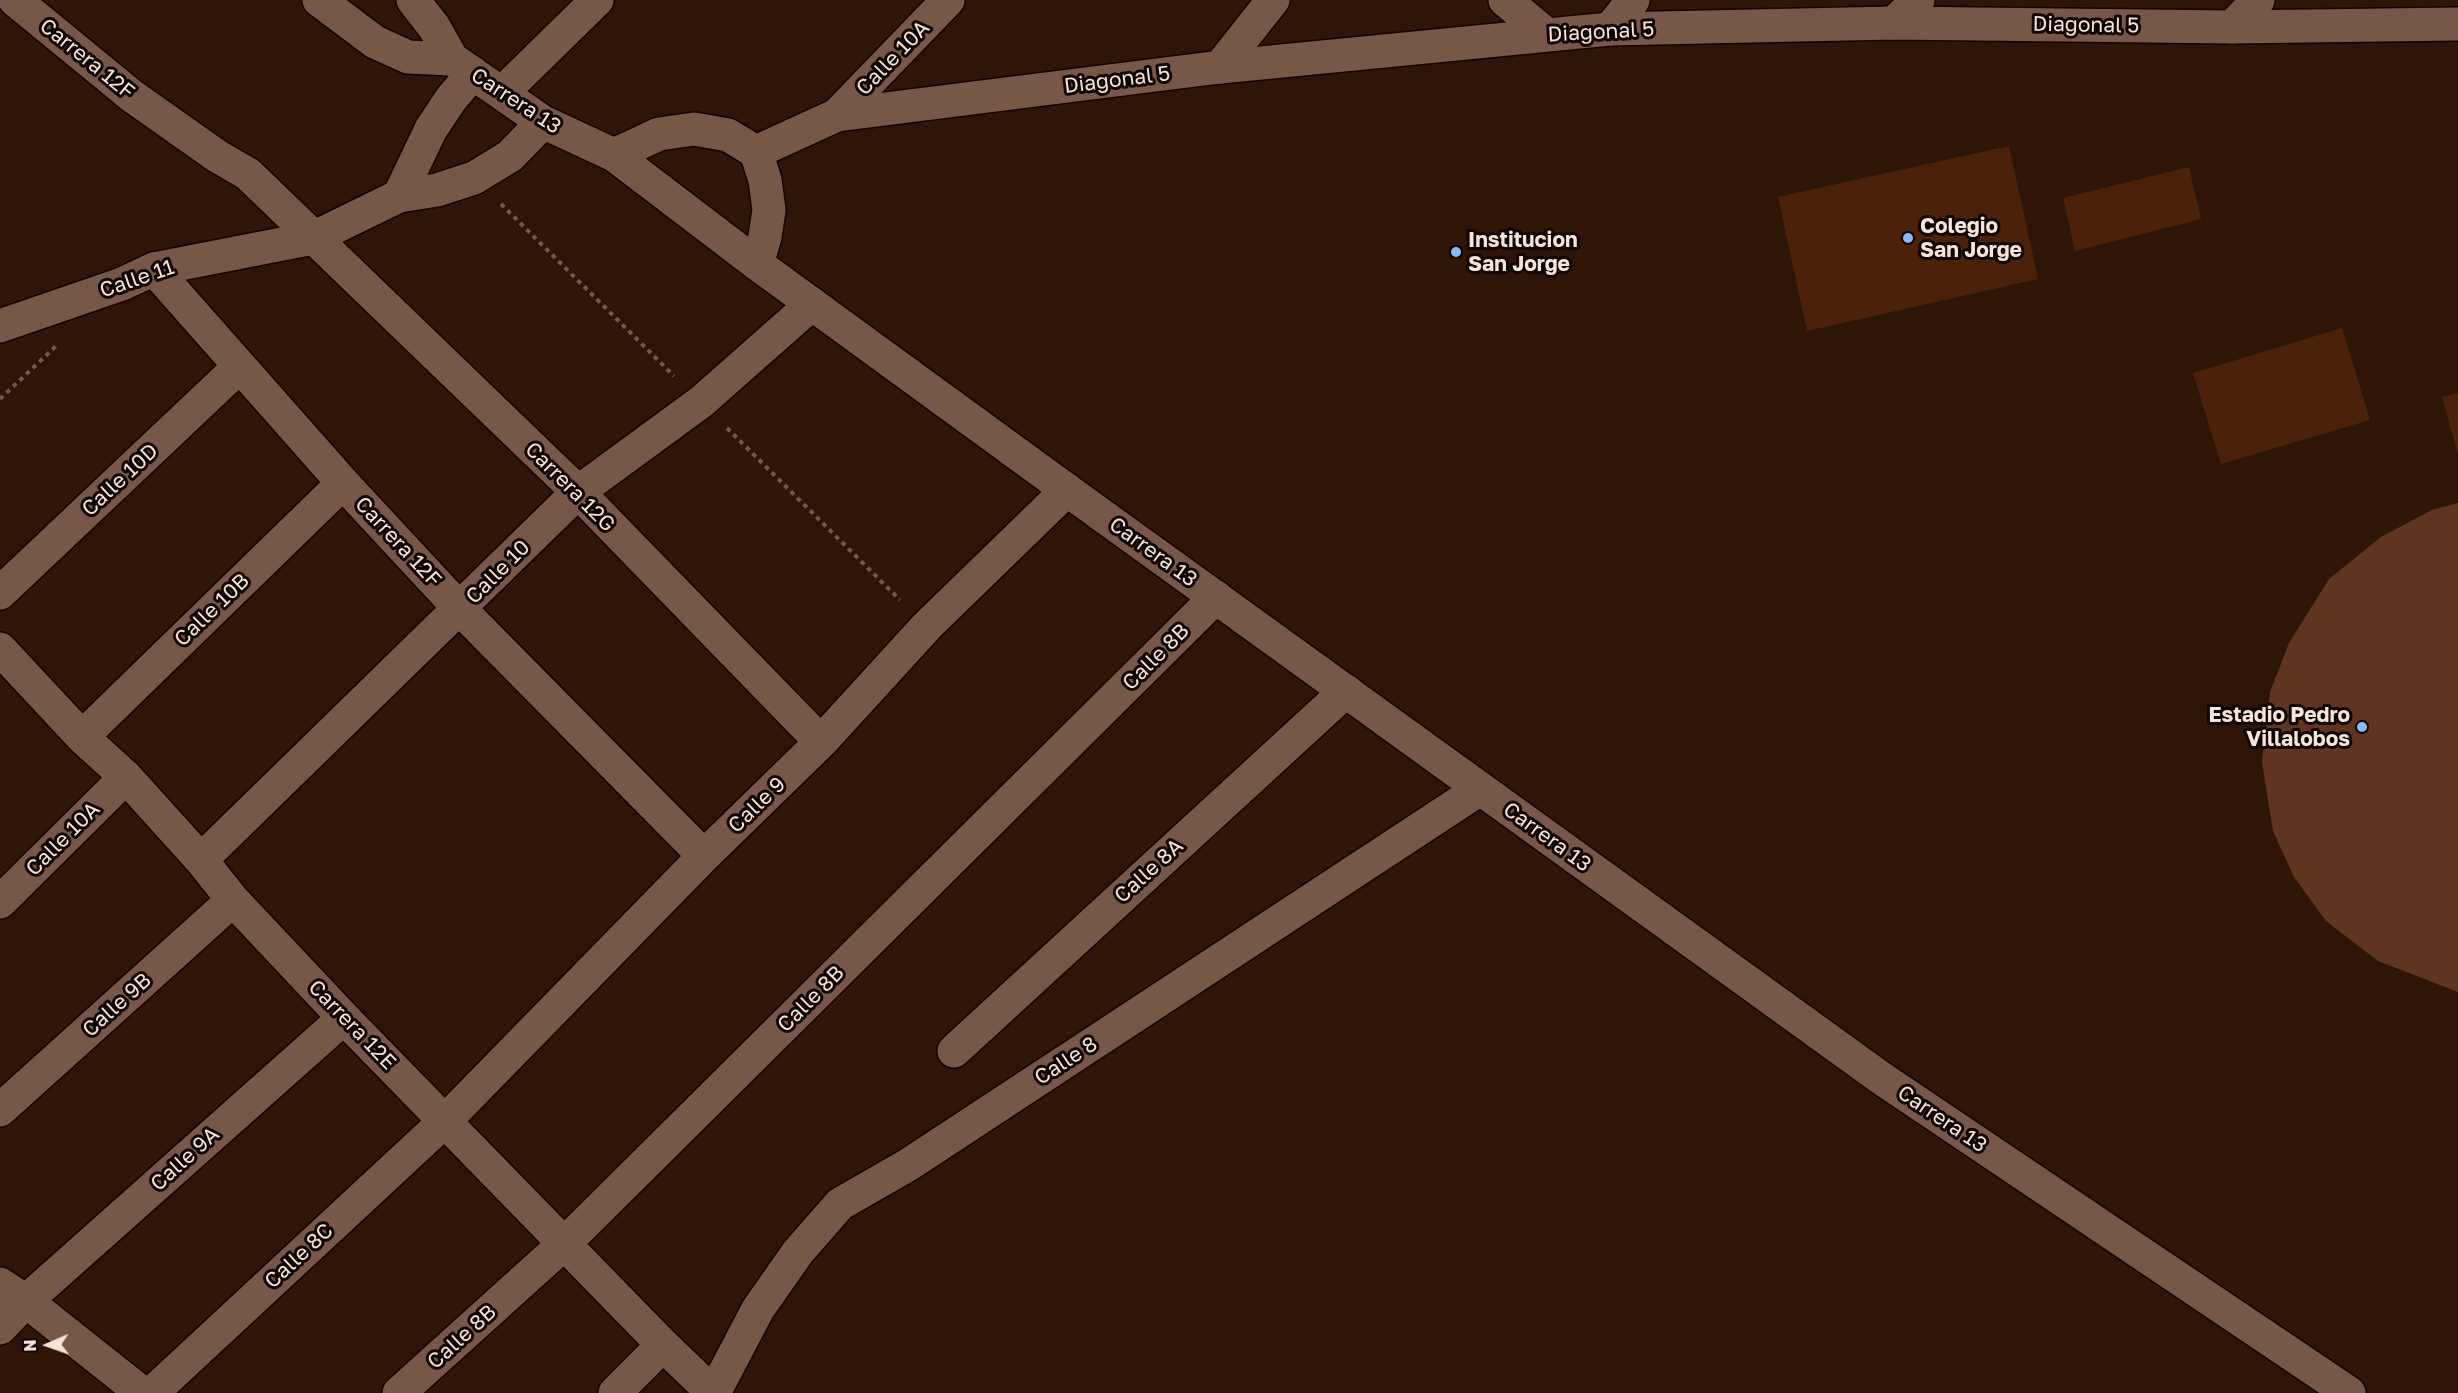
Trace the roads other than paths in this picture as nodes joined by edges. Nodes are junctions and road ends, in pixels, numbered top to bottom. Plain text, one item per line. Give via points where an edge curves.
1 (6, 0) edge
2 (15, 0) edge
3 (319, 0) edge
4 (413, 0) edge
5 (597, 0) edge
6 (948, 0) edge
7 (1273, 0) edge
8 (1505, 0) edge
9 (1633, 0) edge
10 (1918, 0) edge
11 (2258, 0) edge
12 (0, 4) edge
13 (1894, 24) junction
14 (2458, 24) edge
15 (2232, 27) junction
16 (1610, 29) junction
17 (1546, 34) junction
18 (463, 66) junction
19 (1220, 67) junction
20 (503, 92) junction
21 (837, 115) junction
22 (543, 122) junction
23 (756, 152) junction
24 (614, 155) junction
25 (399, 196) junction
26 (313, 238) junction
27 (757, 264) junction
28 (154, 269) junction
29 (812, 304) junction
30 (0, 326) edge
31 (239, 367) junction
32 (343, 483) junction
33 (1067, 490) junction
34 (578, 492) junction
35 (0, 593) edge
36 (1216, 597) junction
37 (460, 609) junction
38 (0, 649) edge
39 (1346, 692) junction
40 (82, 737) junction
41 (821, 742) junction
42 (126, 777) junction
43 (1480, 789) junction
44 (704, 856) junction
45 (201, 860) junction
46 (233, 900) junction
47 (0, 902) edge
48 (344, 1018) junction
49 (954, 1051) dead end
50 (0, 1110) edge
51 (446, 1120) junction
52 (565, 1244) junction
53 (13, 1292) edge
54 (0, 1328) edge
55 (663, 1345) junction
56 (142, 1393) edge
57 (152, 1393) edge
58 (399, 1393) edge
59 (615, 1393) edge
60 (713, 1393) edge
61 (2349, 1393) edge

1 - 12 street
2 - 26 street, Carrera 12F via 159,116 248,174
3 - 18 street, Carrera 13 via 375,42 408,57
4 - 18 street, Carrera 13
5 - 20 street
6 - 21 street, Calle 10A
7 - 19 street
8 - 17 street
9 - 16 street
10 - 13 street
11 - 15 street
13 - 15 street, Diagonal 5
13 - 16 street, Diagonal 5
14 - 15 street, Diagonal 5
16 - 17 street, Diagonal 5
17 - 19 street, Diagonal 5
18 - 20 street, Carrera 13
18 - 25 street via 451,99 431,129
19 - 21 street, Diagonal 5
20 - 22 street, Carrera 13
21 - 23 street, Diagonal 5
22 - 24 street, Carrera 13
22 - 25 street, Calle 11 via 510,156 474,178 437,190
23 - 24 street via 728,135 694,129 659,134
23 - 27 street via 769,210
24 - 27 street, Carrera 13
25 - 26 street, Calle 11
26 - 28 street, Calle 11
26 - 34 street, Carrera 12G
27 - 29 street, Carrera 13
28 - 30 street, Calle 11
28 - 31 street, Carrera 12F
29 - 33 street, Carrera 13
29 - 34 street, Calle 10 via 700,402
31 - 32 street, Carrera 12F
31 - 35 street, Calle 10D
32 - 37 street, Carrera 12F
32 - 40 street, Calle 10B
33 - 36 street, Carrera 13
33 - 41 street, Calle 9 via 927,626
34 - 37 street, Calle 10
34 - 41 street, Carrera 12G
36 - 39 street, Carrera 13
36 - 52 street, Calle 8B
37 - 44 street, Carrera 12F
37 - 45 street, Calle 10
38 - 40 street, Carrera 12E
39 - 43 street, Carrera 13
39 - 49 street, Calle 8A
40 - 42 street, Carrera 12E
41 - 44 street, Calle 9
42 - 45 street, Carrera 12E
42 - 47 street, Calle 10A
43 - 60 street, Calle 8 via 908,1165 840,1204 798,1252 758,1309
43 - 61 street, Carrera 13 via 1881,1078
44 - 51 street, Calle 9
45 - 46 street, Carrera 12E
46 - 48 street, Carrera 12E
46 - 50 street, Calle 9B
48 - 51 street, Carrera 12E
48 - 53 street, Calle 9A
51 - 52 street, Carrera 12E
51 - 57 street, Calle 8C
52 - 55 street, Carrera 12E
52 - 58 street, Calle 8B
53 - 54 street
53 - 56 street
55 - 59 street
55 - 60 street, Carrera 12E

